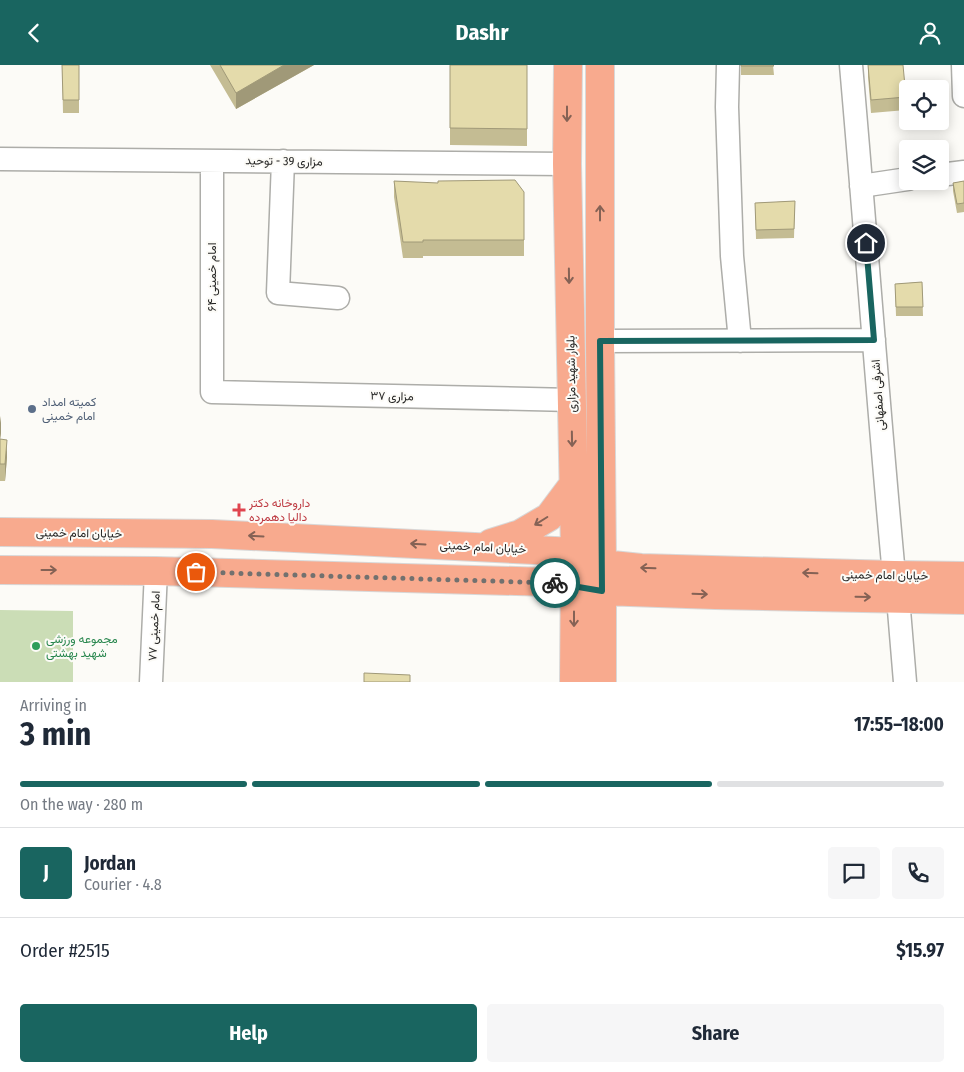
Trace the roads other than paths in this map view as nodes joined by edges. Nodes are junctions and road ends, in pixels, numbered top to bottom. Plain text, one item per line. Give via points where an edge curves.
1 (568, 65) edge
2 (600, 65) edge
3 (728, 65) edge
4 (850, 65) edge
5 (963, 65) edge
6 (964, 96) edge
7 (0, 159) edge
8 (212, 161) junction
9 (284, 161) junction
10 (567, 164) junction
11 (964, 172) edge
12 (949, 174) edge
13 (899, 180) edge
14 (861, 185) junction
15 (338, 298) dead end
16 (874, 340) junction
17 (600, 341) junction
18 (740, 341) junction
19 (212, 393) joint
20 (572, 400) junction
21 (573, 485) junction
22 (0, 532) edge
23 (478, 547) junction
24 (575, 552) junction
25 (602, 564) junction
26 (0, 570) edge
27 (156, 571) junction
28 (964, 576) edge
29 (574, 586) junction
30 (896, 587) junction
31 (602, 591) junction
32 (964, 599) edge
33 (151, 682) edge
34 (574, 682) edge
35 (602, 682) edge
36 (906, 682) edge

1 -> 10 main road, بلوار شهید مزاری
17 -> 2 main road
3 - 18 street via 732,256
4 - 14 street, اشرفی اصفهانی
5 - 6 street
7 - 8 street, مزاری 39 - توحید
8 - 9 street, مزاری 39 - توحید
8 - 19 street, امام خمینی ۶۴
9 - 10 street, مزاری 39 - توحید
9 - 15 street via 278,293
10 -> 20 main road, بلوار شهید مزاری
11 - 12 street
13 - 14 street
14 - 16 street, اشرفی اصفهانی
16 - 18 street
16 - 30 street, اشرفی اصفهانی
17 - 18 street
17 - 25 main road
19 - 20 street, مزاری ۳۷
20 -> 21 main road, بلوار شهید مزاری
21 -> 23 main road via 549,517 520,534
21 - 24 main road, بلوار شهید مزاری
23 -> 22 main road, خیابان امام خمینی via 212,534
23 - 24 main road, خیابان امام خمینی
24 - 25 main road, خیابان امام خمینی
24 - 29 main road, بلوار شهید مزاری
30 -> 25 main road, خیابان امام خمینی
25 - 31 main road
26 -> 27 main road, خیابان امام خمینی
27 - 29 main road, خیابان امام خمینی via 549,582
27 - 33 street, امام خمینی ۷۷
28 - 30 main road, خیابان امام خمینی
29 - 31 main road, خیابان امام خمینی
29 -> 34 main road, بلوار شهید مزاری
31 -> 30 main road, خیابان امام خمینی via 725,595
30 - 32 main road, خیابان امام خمینی
30 - 36 street, اشرفی اصفهانی
31 - 35 main road

